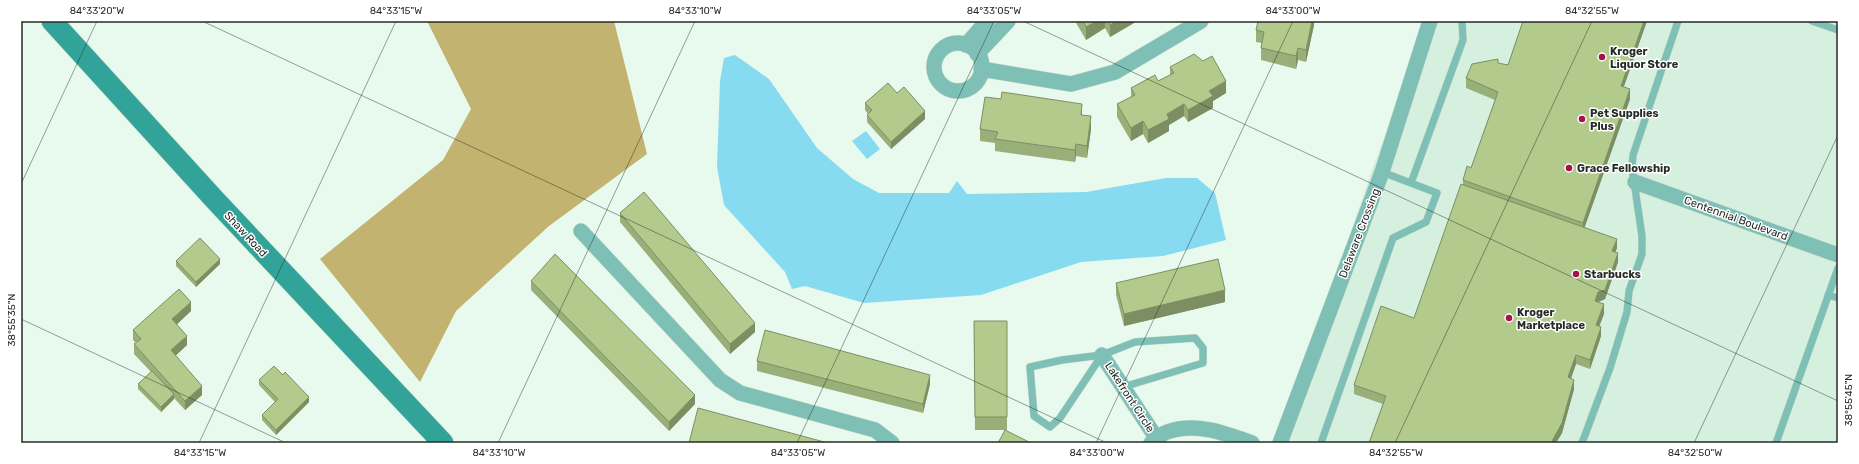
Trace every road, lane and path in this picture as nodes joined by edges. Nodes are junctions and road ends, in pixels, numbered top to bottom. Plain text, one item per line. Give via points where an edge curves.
1 (52, 21) edge
2 (987, 21) edge
3 (1008, 21) edge
4 (1201, 21) edge
5 (1430, 21) edge
6 (1462, 21) edge
7 (1678, 21) edge
8 (1812, 21) edge
9 (1838, 30) edge
10 (972, 49) junction
11 (982, 70) junction
12 (1382, 172) junction
13 (1635, 182) junction
14 (1411, 183) junction
15 (581, 231) dead end
16 (1838, 255) edge
17 (1838, 268) edge
18 (1828, 295) junction
19 (1838, 298) edge
20 (1102, 355) junction
21 (1123, 387) junction
22 (1154, 441) edge
23 (443, 443) edge
24 (892, 443) edge
25 (1252, 443) edge
26 (1280, 443) edge
27 (1321, 443) edge
28 (1582, 443) edge
29 (1776, 443) edge

1 - 23 main road, Shaw Road via 236,223
2 - 10 street
3 - 10 street
4 - 11 street via 1115,72 1071,84
5 - 12 street, Delaware Crossing
6 - 14 lane via 1463,40
7 - 13 lane via 1633,155
8 - 9 lane
10 - 11 street via 981,61
10 - 11 street via 958,43 943,48 935,59 936,76 945,87 961,91 974,84
12 - 14 lane
12 - 26 street, Delaware Crossing
13 - 16 street, Centennial Boulevard
13 - 28 lane via 1642,254 1629,291 1627,312 1610,368
14 - 27 lane via 1437,193 1426,222 1393,238
15 - 24 street via 720,380 740,393 875,430
17 - 18 lane
18 - 19 lane
18 - 29 lane
20 - 20 lane via 1030,366 1034,416 1050,428 1060,418
20 - 21 street, Lakefront Circle
20 - 21 lane via 1135,342 1196,338 1203,348 1203,363
21 - 22 street, Lakefront Circle
22 - 25 street via 1166,432 1188,428 1210,429

